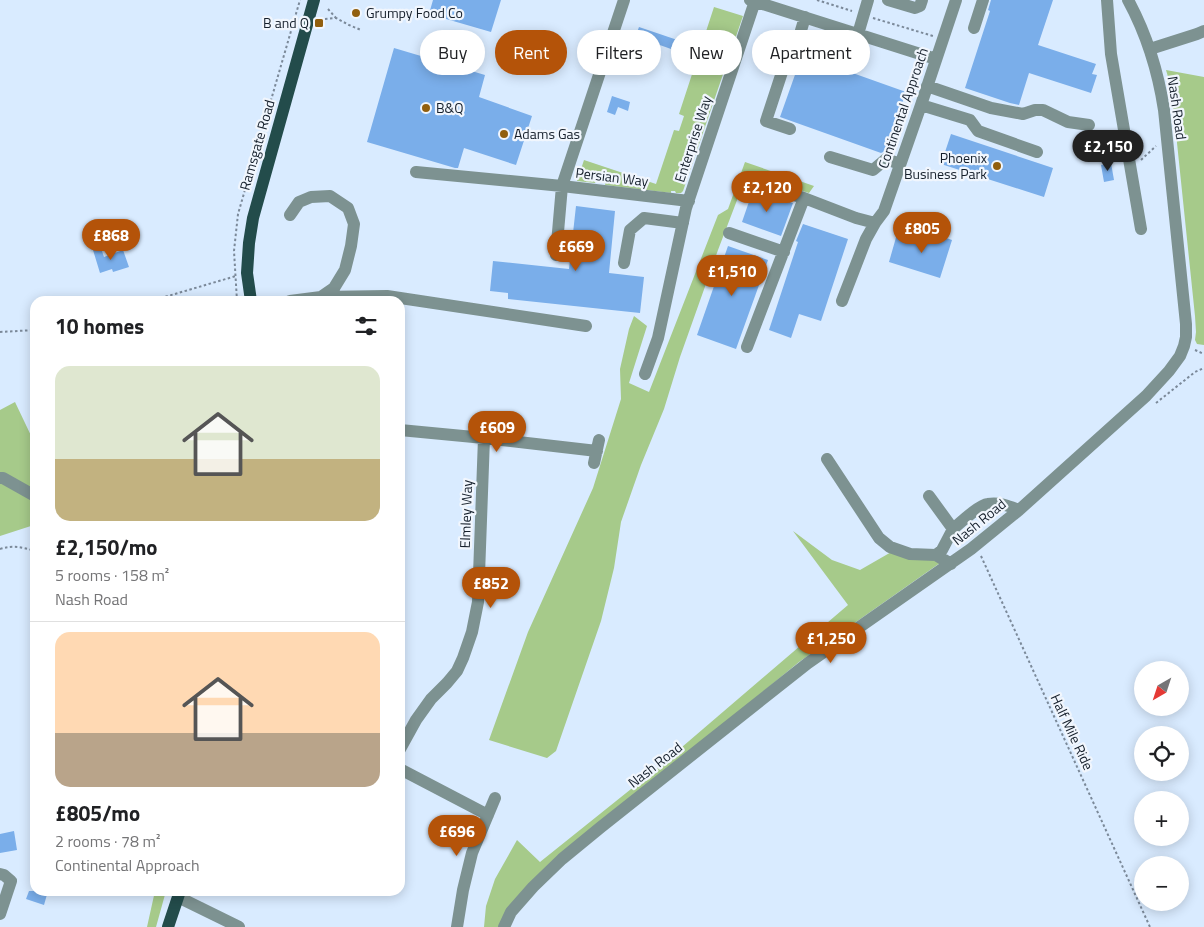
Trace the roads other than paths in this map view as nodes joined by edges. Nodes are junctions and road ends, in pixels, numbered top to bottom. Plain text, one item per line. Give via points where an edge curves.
1 (314, 0) edge
2 (624, 0) edge
3 (868, 0) edge
4 (888, 0) edge
5 (922, 0) edge
6 (956, 0) edge
7 (983, 0) edge
8 (1107, 0) edge
9 (1128, 0) edge
10 (753, 1) edge
11 (805, 17) junction
12 (974, 28) dead end
13 (846, 30) edge
14 (859, 30) edge
15 (1202, 33) edge
16 (870, 38) edge
17 (1150, 49) junction
18 (936, 59) junction
19 (927, 86) junction
20 (921, 105) junction
21 (1089, 126) dead end
22 (790, 129) dead end
23 (1037, 152) dead end
24 (830, 156) dead end
25 (900, 164) junction
26 (416, 172) dead end
27 (759, 184) dead end
28 (562, 186) junction
29 (804, 198) junction
30 (689, 201) junction
31 (290, 215) dead end
32 (683, 223) junction
33 (875, 223) junction
34 (1141, 229) dead end
35 (729, 233) dead end
36 (784, 252) junction
37 (556, 255) dead end
38 (624, 263) dead end
39 (250, 296) edge
40 (322, 296) edge
41 (405, 299) edge
42 (842, 301) dead end
43 (586, 326) dead end
44 (747, 347) dead end
45 (645, 374) dead end
46 (405, 430) edge
47 (484, 438) junction
48 (597, 451) dead end
49 (827, 459) dead end
50 (0, 478) edge
51 (30, 493) edge
52 (929, 496) dead end
53 (1019, 510) junction
54 (953, 529) junction
55 (936, 555) junction
56 (951, 564) junction
57 (405, 740) edge
58 (405, 773) edge
59 (495, 798) dead end
60 (488, 815) junction
61 (0, 874) edge
62 (178, 896) edge
63 (183, 896) edge
64 (0, 914) edge
65 (168, 927) edge
66 (239, 927) edge
67 (458, 927) edge
68 (504, 927) edge

1 - 39 main road, Ramsgate Road via 253,218 247,273
2 - 28 street
3 - 14 street
4 - 5 street via 916,8
6 - 18 street, Continental Approach
7 - 12 street
8 - 34 street via 1111,54
9 - 17 street, Nash Road
10 - 11 street
10 - 30 street, Enterprise Way
11 - 13 street
11 - 22 street via 798,44 787,57 766,121
15 - 17 street
16 - 18 street
17 - 53 street, Nash Road via 1161,90 1186,337 1180,356 1146,396
18 - 19 street, Continental Approach
19 - 20 street, Continental Approach
19 - 21 street via 992,108 1023,114 1043,110 1068,122
20 - 23 street via 970,120 978,131
20 - 25 street, Continental Approach
24 - 25 street via 873,170 886,159
25 - 33 street, Continental Approach via 884,211
26 - 28 street, Persian Way
27 - 29 street
28 - 30 street, Persian Way
28 - 37 street
29 - 33 street
29 - 36 street
30 - 32 street, Enterprise Way
31 - 40 street via 299,202 311,196 330,196 348,208 354,224 345,270 334,288
32 - 38 street via 644,218 630,230
32 - 45 street, Enterprise Way via 658,338
33 - 42 street, Continental Approach
35 - 36 street
36 - 44 street
41 - 43 street
46 - 47 street
47 - 48 street
47 - 57 street, Elmley Way via 478,602 472,632 457,672 430,699
49 - 55 street via 880,538 890,547 910,554
50 - 51 street
52 - 54 street
53 - 54 street via 1003,504 986,504
53 - 56 street, Nash Road
54 - 55 street
55 - 56 street
56 - 68 street, Nash Road via 808,662 601,827 533,887 511,912
58 - 60 street
59 - 60 street
60 - 67 street via 472,853
61 - 64 street via 11,881
62 - 65 main road
63 - 66 street

